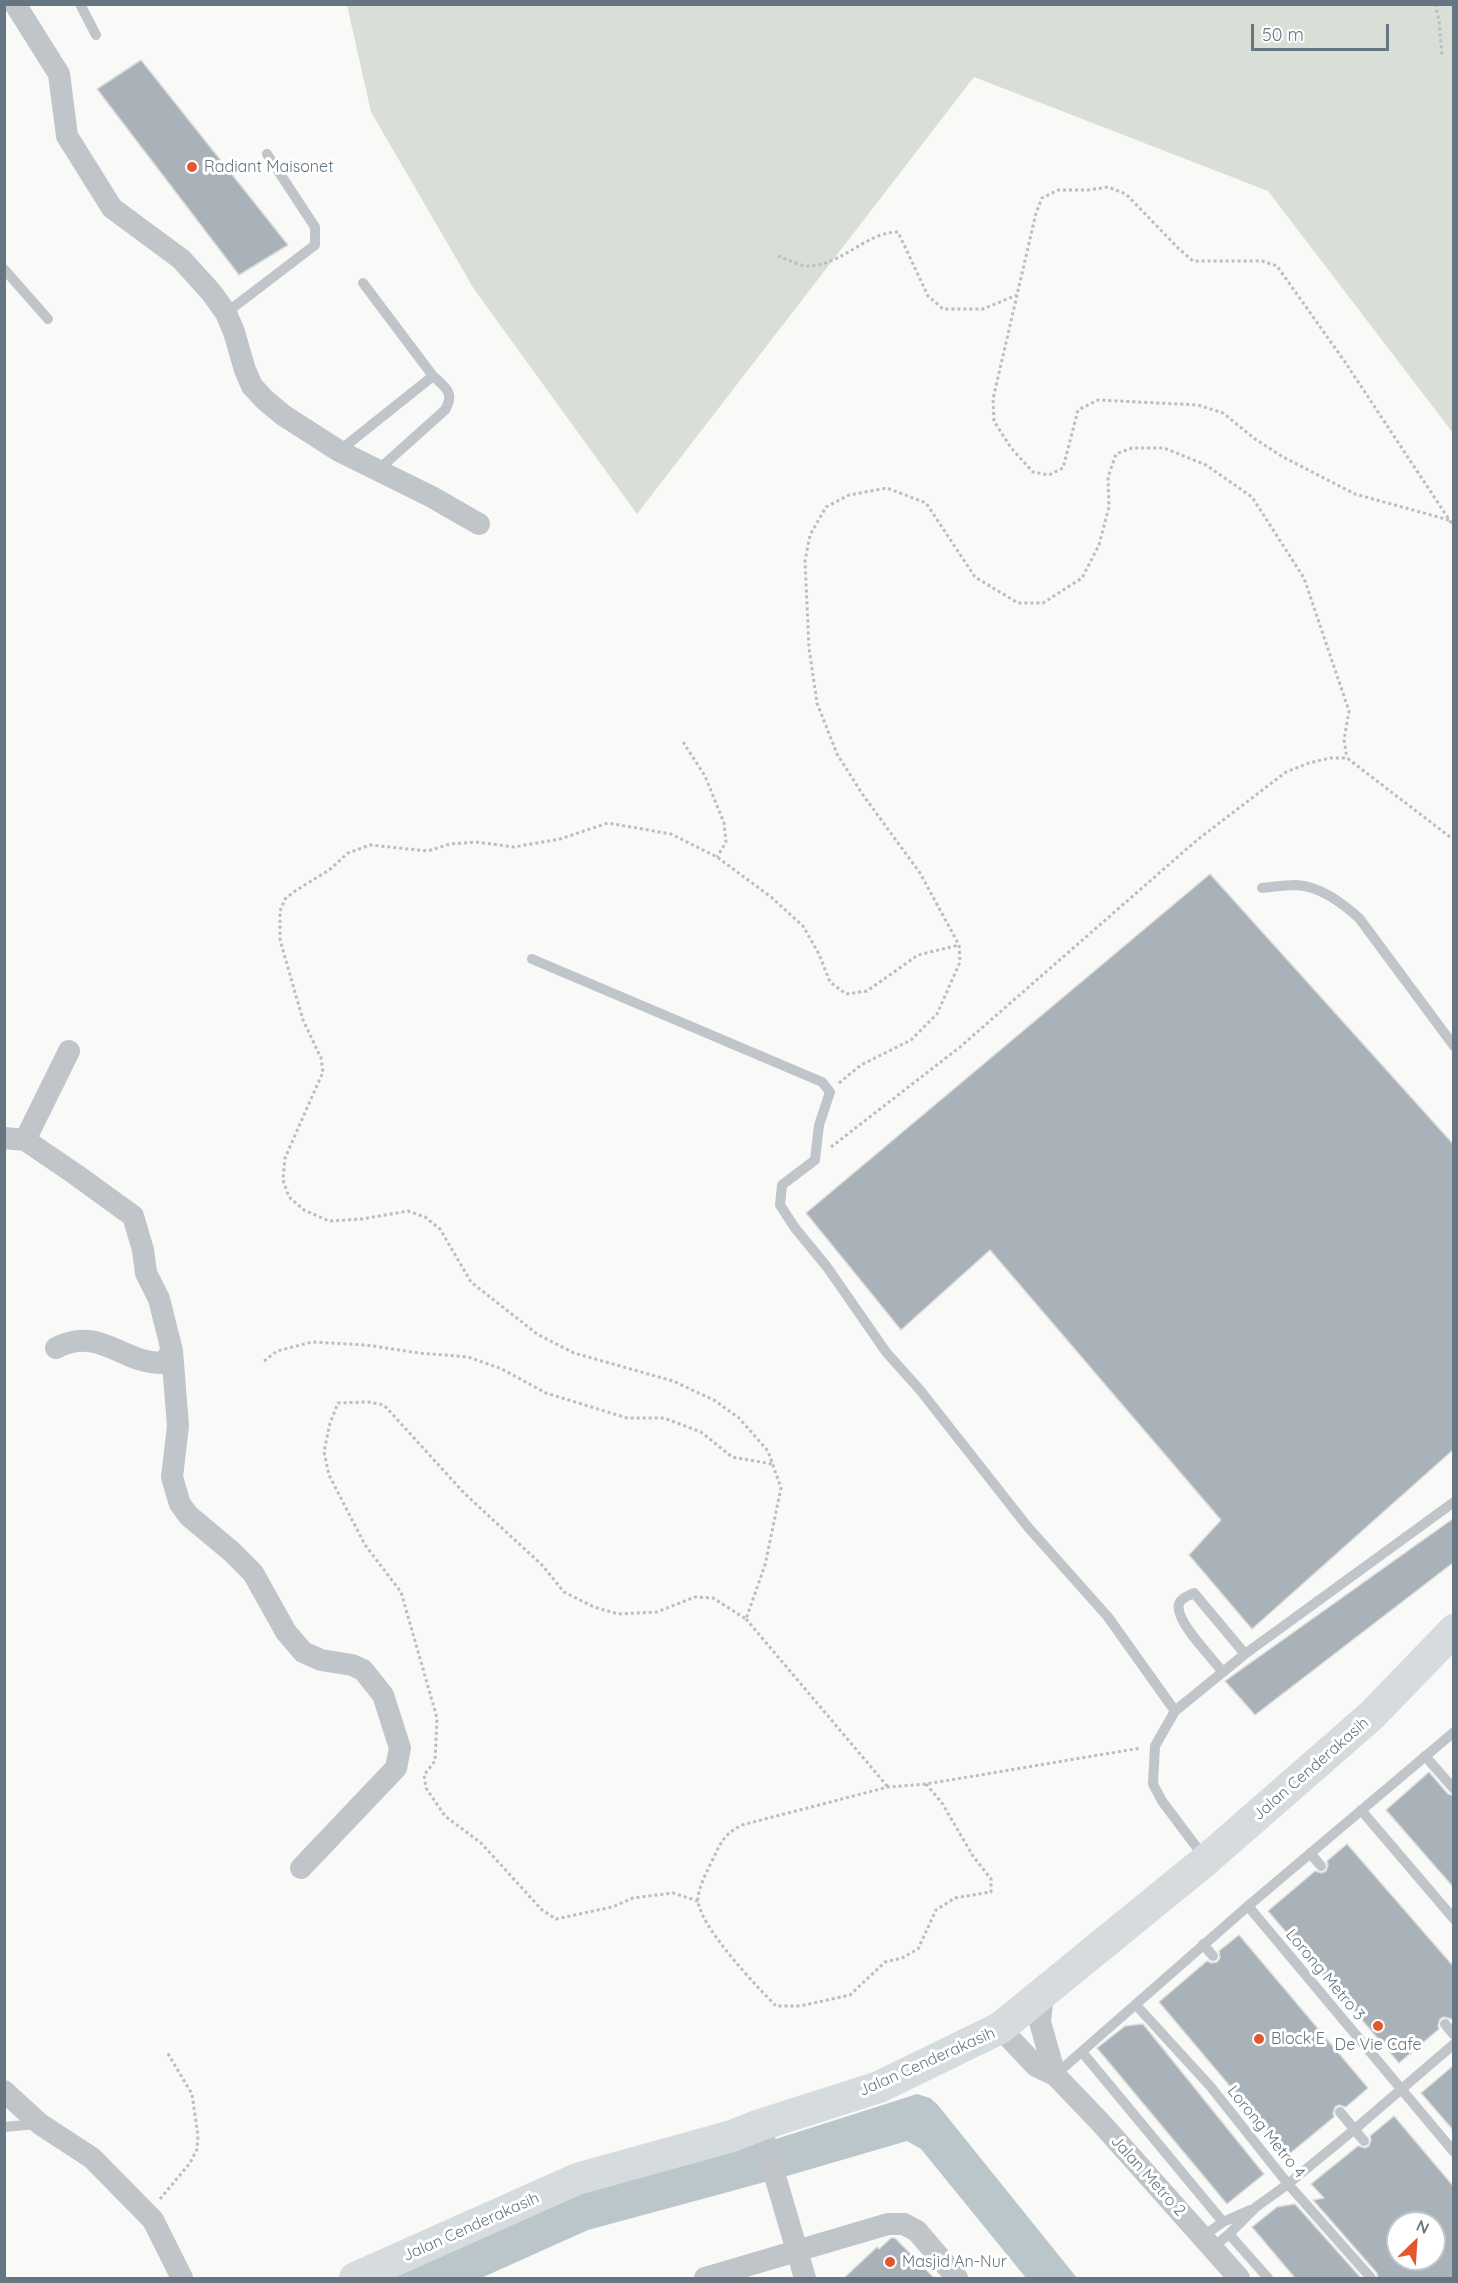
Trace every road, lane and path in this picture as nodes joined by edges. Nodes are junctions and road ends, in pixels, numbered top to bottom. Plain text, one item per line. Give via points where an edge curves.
1 (15, 4) edge
2 (80, 4) edge
3 (1435, 4) edge
4 (96, 35) dead end
5 (1442, 55) dead end
6 (267, 154) dead end
7 (778, 256) dead end
8 (4, 269) edge
9 (363, 283) dead end
10 (1017, 295) junction
11 (226, 313) junction
12 (48, 319) dead end
13 (433, 376) junction
14 (339, 451) junction
15 (377, 470) junction
16 (1449, 520) junction
17 (479, 524) dead end
18 (1454, 527) edge
19 (683, 742) dead end
20 (1347, 758) junction
21 (1454, 840) edge
22 (717, 857) junction
23 (1262, 888) dead end
24 (959, 945) junction
25 (531, 959) dead end
26 (1454, 1046) edge
27 (69, 1051) dead end
28 (830, 1092) junction
29 (15, 1139) edge
30 (815, 1160) junction
31 (56, 1348) dead end
32 (172, 1351) junction
33 (264, 1361) dead end
34 (772, 1464) junction
35 (1454, 1502) edge
36 (746, 1619) junction
37 (1454, 1630) edge
38 (1245, 1654) junction
39 (1454, 1658) edge
40 (1223, 1672) junction
41 (1175, 1711) junction
42 (1372, 1715) junction
43 (1454, 1732) edge
44 (1155, 1746) junction
45 (1425, 1756) junction
46 (926, 1784) junction
47 (888, 1787) junction
48 (1454, 1789) edge
49 (1361, 1810) junction
50 (1310, 1853) junction
51 (1206, 1860) junction
52 (1321, 1866) dead end
53 (301, 1868) dead end
54 (698, 1900) junction
55 (1248, 1906) junction
56 (1454, 1919) edge
57 (1203, 1944) junction
58 (1213, 1956) dead end
59 (1043, 1993) junction
60 (1136, 2005) junction
61 (1445, 2024) dead end
62 (1000, 2028) junction
63 (1454, 2035) edge
64 (1454, 2044) edge
65 (167, 2052) dead end
66 (1082, 2052) junction
67 (1055, 2075) junction
68 (4, 2091) edge
69 (1401, 2091) junction
70 (1340, 2112) dead end
71 (40, 2124) junction
72 (4, 2127) edge
73 (1355, 2129) junction
74 (762, 2131) junction
75 (1364, 2141) dead end
76 (1454, 2152) edge
77 (1288, 2184) junction
78 (1256, 2207) junction
79 (153, 2220) junction
80 (1223, 2222) junction
81 (1215, 2240) junction
82 (797, 2252) junction
83 (182, 2278) edge
84 (355, 2278) edge
85 (705, 2278) edge
86 (805, 2278) edge
87 (957, 2278) edge
88 (1239, 2278) edge
89 (1268, 2278) edge
90 (1371, 2278) edge

1 - 11 street via 59,74 67,136 112,208 181,259
2 - 4 lane
3 - 5 path
6 - 11 lane via 315,227 315,245
7 - 10 path via 809,266 842,256 887,232 898,232 928,296 943,309 983,309
8 - 12 lane
9 - 13 lane
10 - 16 path via 1036,213 1042,198 1058,190 1108,187 1126,194 1193,261 1262,261 1277,266
10 - 16 path via 993,399 994,421 1033,472 1049,475 1063,468 1078,410 1098,400 1198,405 1223,413 1255,440 1355,494
11 - 14 street via 252,386 283,415
13 - 14 lane
13 - 15 lane via 449,394 445,410
14 - 15 street
15 - 17 street
16 - 18 path
19 - 22 path via 705,776 724,823 726,842
20 - 21 path
20 - 24 path via 1344,740 1349,711 1304,578 1252,497 1206,465 1164,448 1132,448 1116,454 1108,477 1108,507 1099,545 1082,578 1043,603 1018,603 975,577 926,503 887,488 849,495 826,507 810,535 805,561 809,648 817,703 837,754 920,873
20 - 30 path via 1330,758 1286,772 1197,840 960,1047
22 - 24 path via 803,926 830,982 846,994 867,991 918,955
22 - 34 path via 670,834 609,823 560,839 514,847 476,842 428,851 370,845 348,853 295,891 285,899 280,911 280,940 323,1072 285,1158 283,1180 289,1197 304,1210 329,1221 362,1220 408,1211 424,1217 440,1229 471,1282 537,1334 574,1353 673,1381 714,1400 739,1418 768,1450
23 - 26 lane via 1298,885 1343,904 1359,918
24 - 28 path via 960,962 937,1014 911,1040 861,1065
25 - 28 lane via 798,1071 822,1082
27 - 29 street
28 - 30 lane via 819,1125
29 - 32 street via 75,1174 133,1216 146,1273 159,1299
30 - 41 lane via 782,1185 780,1204 795,1228 886,1352 1027,1526 1108,1617
31 - 32 street via 81,1339 116,1348 148,1363 163,1363
32 - 53 street via 178,1426 172,1477 180,1504 252,1573 286,1632 303,1652 363,1670 383,1695 400,1748 396,1768
33 - 34 path via 277,1351 312,1342 468,1357 502,1369 546,1393 627,1418 664,1418 701,1432 732,1457
34 - 36 path via 781,1488 765,1565
35 - 38 lane
36 - 47 path
36 - 54 path via 713,1598 695,1597 657,1612 618,1614 564,1592 542,1565 465,1494 384,1405 338,1403 324,1452 329,1475 365,1545 401,1592 436,1718 435,1761 424,1774 426,1788 445,1816 481,1843 542,1910 556,1919 612,1907 633,1898 673,1893
37 - 42 street, Jalan Cenderakasih
38 - 40 lane
38 - 40 lane via 1194,1593 1183,1597 1178,1605 1180,1619
39 - 42 street
40 - 41 lane
41 - 44 lane
42 - 51 street, Jalan Cenderakasih
43 - 45 lane
44 - 46 path
44 - 51 lane via 1153,1784
45 - 48 lane
45 - 49 lane
46 - 47 path
46 - 54 path via 991,1879 991,1892 955,1898 936,1910 918,1949 885,1962 850,1995 800,2006 776,2006 714,1935
47 - 54 path via 730,1831 702,1882
49 - 50 lane
49 - 56 lane
50 - 52 lane
50 - 55 lane
51 - 59 street, Jalan Cenderakasih
55 - 57 lane
55 - 69 lane, Lorong Metro 3
57 - 58 lane
57 - 60 lane
59 - 62 street, Jalan Cenderakasih
59 - 67 street, Jalan Metro 2 via 1040,2022
60 - 66 lane
60 - 77 lane, Lorong Metro 4 via 1210,2086
61 - 63 lane
62 - 67 street, Jalan Metro 2 via 1036,2066
62 - 74 street, Jalan Cenderakasih via 879,2087
64 - 69 lane
65 - 79 path via 192,2094 197,2149 160,2199
66 - 67 lane
66 - 80 lane
67 - 81 street, Jalan Metro 2
68 - 71 street
69 - 73 lane
69 - 76 lane, Lorong Metro 3
70 - 73 lane
71 - 72 lane
71 - 79 street via 92,2158
73 - 75 lane
73 - 77 lane
74 - 82 street
74 - 84 street, Jalan Cenderakasih via 577,2179
77 - 78 lane
77 - 90 lane, Lorong Metro 4
78 - 80 lane
78 - 81 lane
79 - 83 street
80 - 81 lane
81 - 88 street, Jalan Metro 2
81 - 89 lane
82 - 85 street
82 - 86 street
82 - 87 street via 888,2224 904,2224 917,2231

